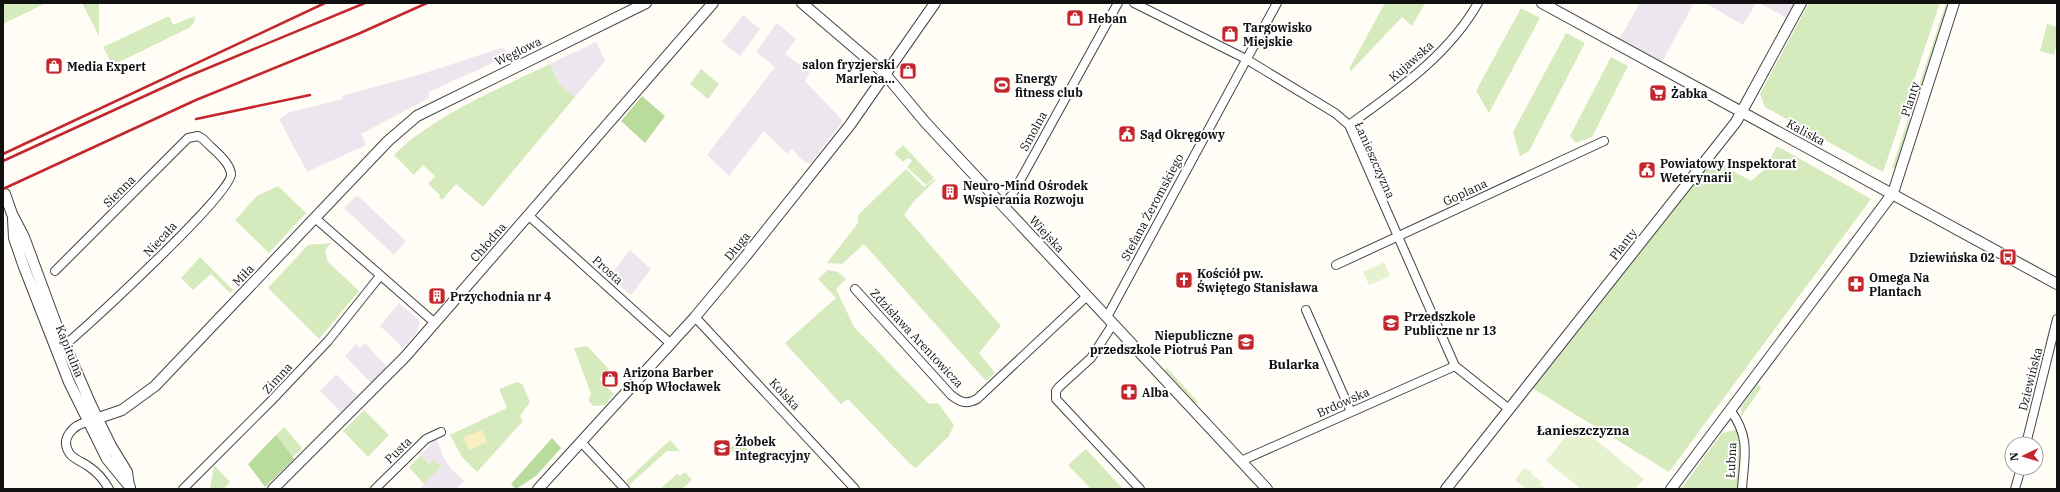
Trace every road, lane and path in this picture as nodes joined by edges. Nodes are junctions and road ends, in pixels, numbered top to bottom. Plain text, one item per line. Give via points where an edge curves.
1 (646, 3) edge
2 (802, 3) edge
3 (935, 3) edge
4 (1118, 3) edge
5 (1134, 3) edge
6 (1277, 3) edge
7 (1478, 3) edge
8 (1542, 3) edge
9 (1801, 3) edge
10 (1954, 3) edge
11 (710, 5) edge
12 (1246, 60) junction
13 (885, 74) junction
14 (1743, 112) junction
15 (1349, 126) junction
16 (404, 127) joint
17 (203, 139) joint
18 (1604, 141) dead end
19 (1893, 193) junction
20 (5, 194) dead end
21 (1002, 205) junction
22 (12, 214) junction
23 (528, 215) junction
24 (315, 218) junction
25 (1396, 237) junction
26 (1336, 265) dead end
27 (55, 272) dead end
28 (380, 276) junction
29 (2057, 284) edge
30 (855, 289) dead end
31 (1087, 296) junction
32 (1306, 310) dead end
33 (695, 317) junction
34 (2057, 319) edge
35 (1110, 320) junction
36 (435, 323) junction
37 (671, 344) junction
38 (65, 345) junction
39 (1455, 366) junction
40 (1508, 409) junction
41 (1731, 411) junction
42 (1351, 412) junction
43 (98, 419) junction
44 (87, 422) junction
45 (441, 432) dead end
46 (2028, 436) edge
47 (580, 442) junction
48 (1241, 461) junction
49 (2018, 476) edge
50 (130, 487) edge
51 (109, 489) edge
52 (183, 489) edge
53 (273, 489) edge
54 (375, 489) edge
55 (538, 489) edge
56 (625, 489) edge
57 (855, 489) edge
58 (1140, 489) edge
59 (1267, 489) edge
60 (1446, 489) edge
61 (1671, 489) edge
62 (1742, 489) edge
63 (2015, 489) edge

1 - 16 street, Węglowa via 426,111
2 - 13 street, Wiejska
3 - 13 street, Długa
4 - 21 street, Smolna via 1012,195
5 - 12 street, Łanieszczyzna
6 - 12 street, Stefana Żeromskiego
7 - 15 street, Kujawska via 1464,24 1432,61
8 - 14 street, Kaliska
9 - 14 street, Planty
10 - 19 street, Planty
11 - 23 street, Chłodna
12 - 15 street, Łanieszczyzna via 1335,113
12 - 35 street, Stefana Żeromskiego
13 - 21 street, Wiejska via 918,114
13 - 33 street, Długa via 822,162
14 - 19 street, Kaliska
14 - 40 street, Planty
15 - 25 street, Łanieszczyzna
16 - 24 street, Miła
17 - 27 street, Sienna via 198,136 188,138
17 - 38 street, Niecała via 229,167 232,175 230,182 152,265
18 - 25 street, Goplana
19 - 29 street, Kaliska
19 - 41 street, Planty
20 - 22 street, Kapitulna
21 - 31 street, Wiejska
22 - 38 street, Kapitulna via 24,237
22 - 44 street, Kapitulna via 14,238 34,295
23 - 36 street, Chłodna
23 - 37 street, Prosta
24 - 28 street
24 - 43 street, Miła via 155,386 133,403
25 - 26 street, Goplana
25 - 39 street, Łanieszczyzna
28 - 36 street
28 - 52 street, Zimna via 328,341
30 - 31 street, Zdzisława Arentowicza via 951,395 966,403 977,399
31 - 35 street, Wiejska
32 - 42 street
33 - 37 street, Długa
33 - 57 street, Kolska
34 - 46 street, Dziewińska
35 - 48 street, Wiejska
35 - 58 street, Stefana Żeromskiego via 1091,358 1056,391 1056,399
36 - 53 street, Chłodna via 379,384
37 - 47 street, Długa
38 - 43 street, Kapitulna
39 - 40 street, Łanieszczyzna
39 - 42 street, Brdowska
40 - 60 street, Planty
41 - 61 street, Planty
41 - 62 street, Łubna via 1744,436
42 - 48 street, Brdowska
43 - 44 street, Miła
43 - 50 street, Kapitulna via 127,472
44 - 50 street, Kapitulna via 107,459
44 - 51 street via 77,425 70,431 66,442 68,449 76,459 97,473
45 - 54 street, Pusta via 426,439
47 - 55 street, Długa
47 - 56 street
48 - 59 street, Wiejska
49 - 63 street

